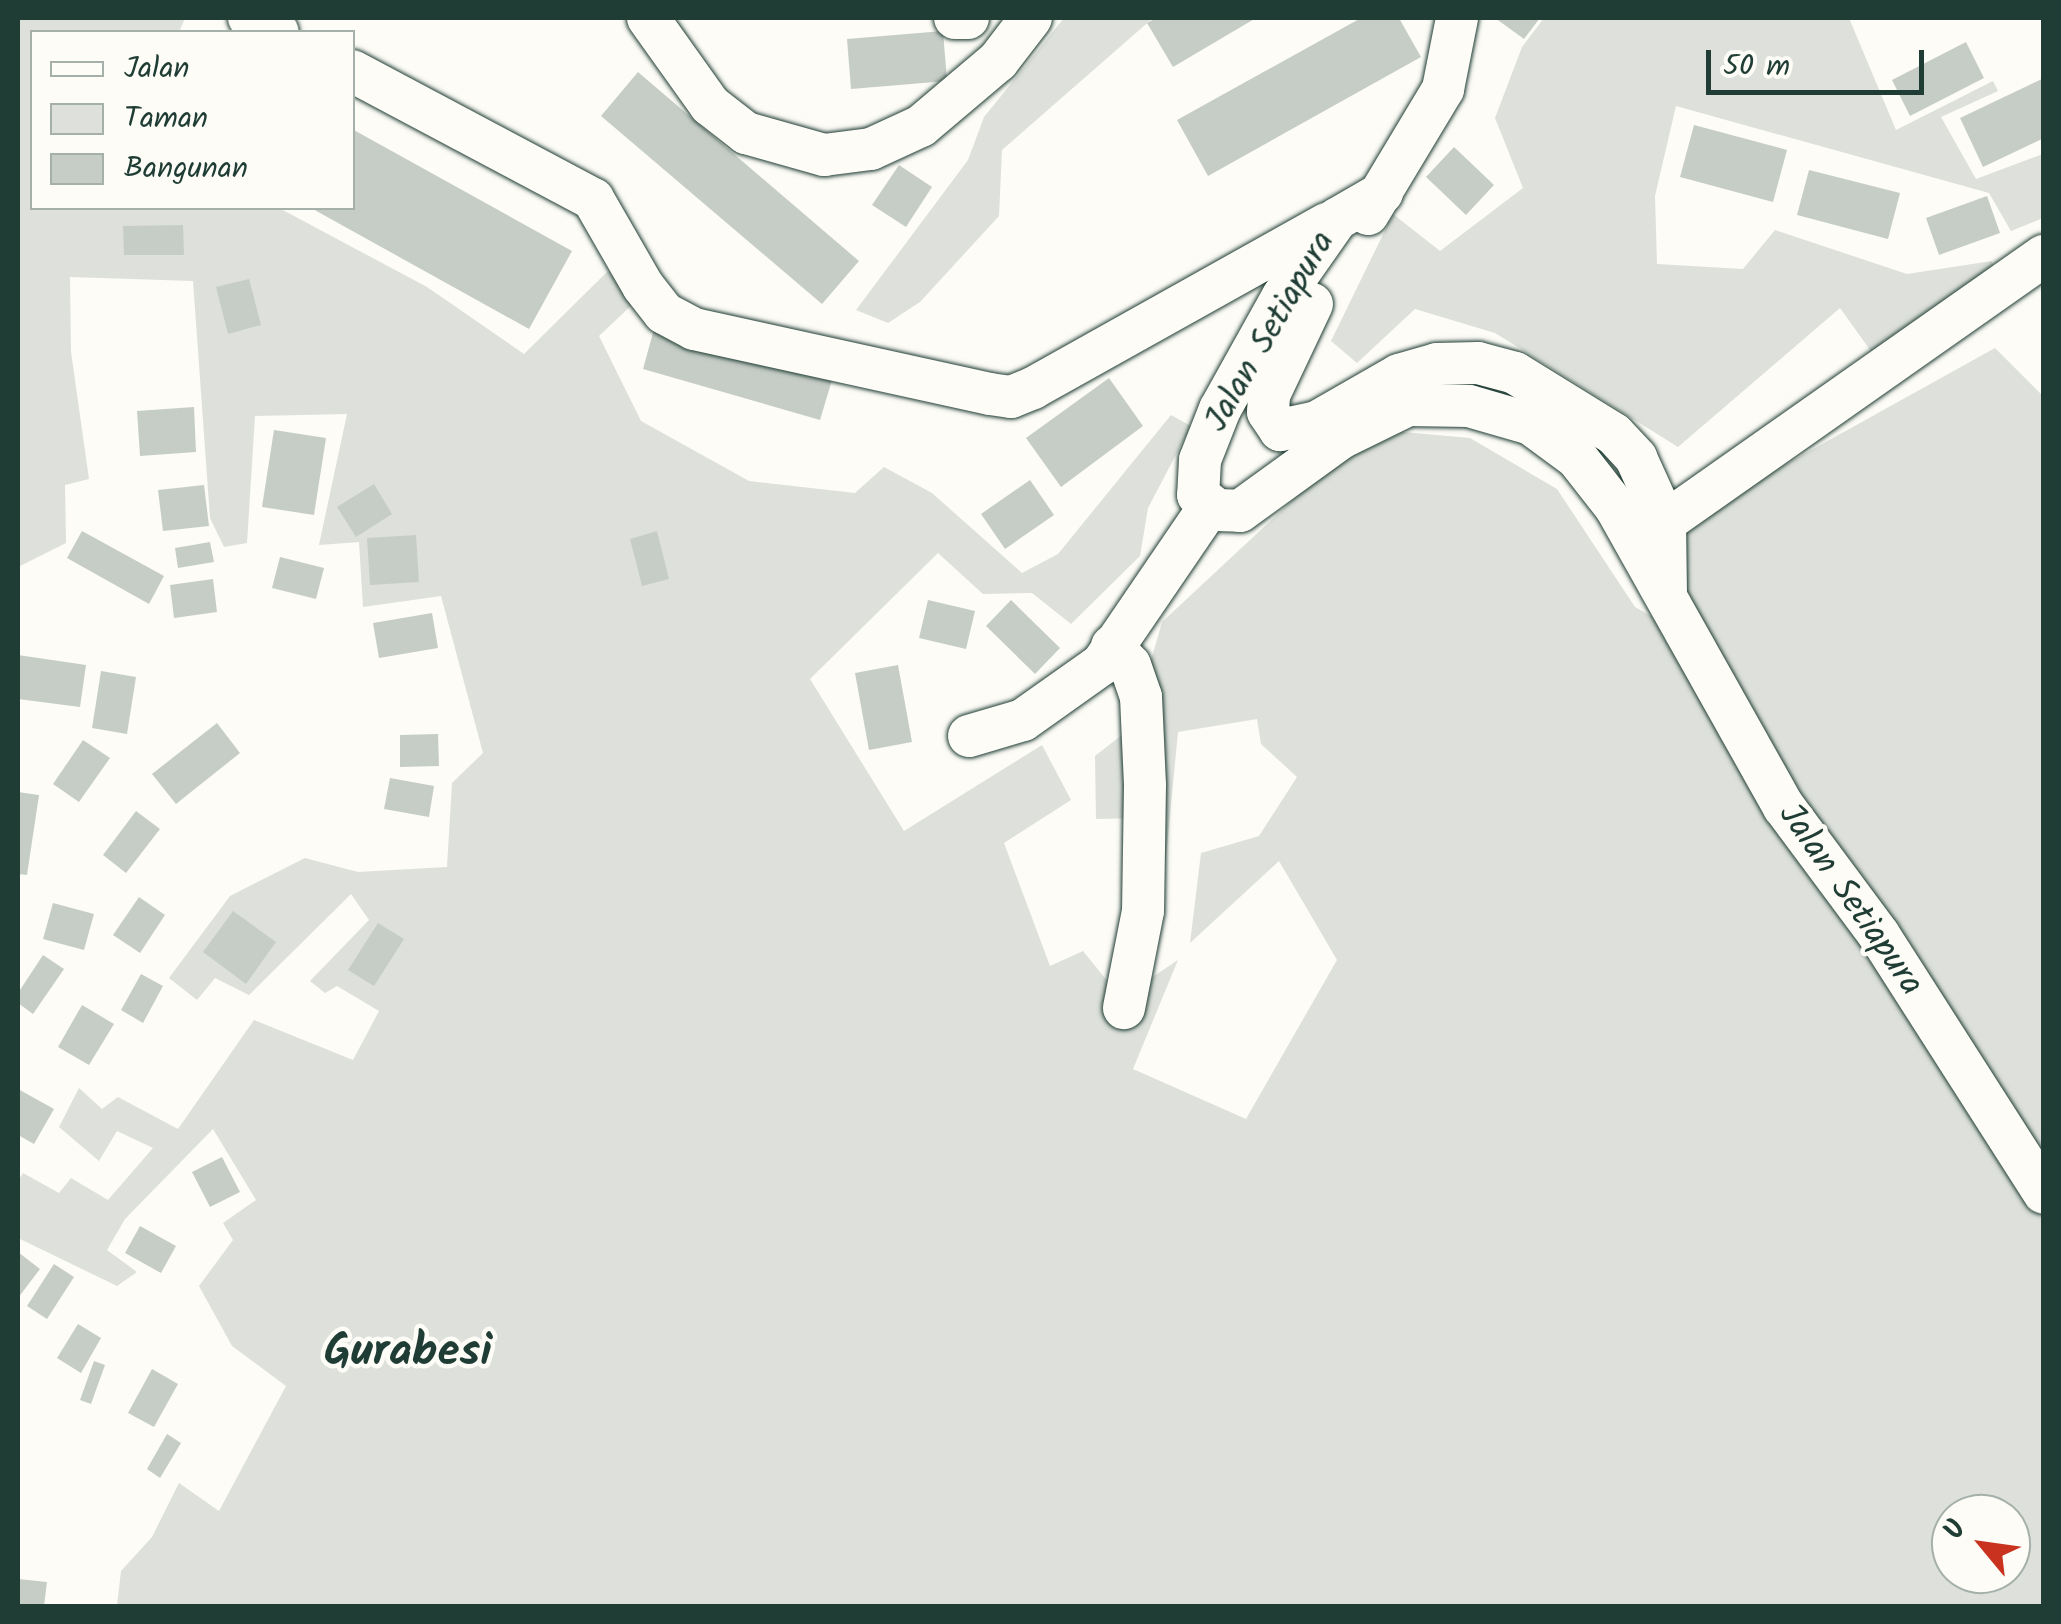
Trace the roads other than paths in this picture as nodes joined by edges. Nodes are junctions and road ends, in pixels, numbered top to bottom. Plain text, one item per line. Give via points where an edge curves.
1 (249, 18) edge
2 (648, 18) edge
3 (955, 18) edge
4 (968, 18) edge
5 (1031, 18) edge
6 (1458, 18) edge
7 (274, 30) edge
8 (355, 73) edge
9 (1382, 193) junction
10 (1337, 219) junction
11 (2044, 256) edge
12 (1209, 507) junction
13 (1665, 522) junction
14 (1666, 600) junction
15 (1112, 646) junction
16 (969, 736) dead end
17 (1124, 1008) dead end
18 (2043, 1192) edge

1 - 7 street
2 - 5 street via 710,106 780,146 824,154 871,149 921,126 998,61
3 - 4 street
6 - 9 street, Jalan Setiapura via 1442,89
8 - 10 street via 594,199 643,286 664,313 694,329 1010,397
9 - 10 street, Jalan Setiapura
9 - 13 street, Jalan Setiapura via 1288,344 1268,412 1280,430 1317,422 1399,375 1478,362 1515,373 1614,434 1646,474
10 - 12 street, Jalan Setiapura via 1220,409 1196,478 1198,495
11 - 13 street
12 - 14 street, Jalan Setiapura via 1240,512 1341,438 1408,406 1469,406 1531,424 1577,458 1616,508
12 - 15 street
13 - 14 street, Jalan Setiapura
14 - 18 street, Jalan Setiapura via 1784,807 1879,936
15 - 16 street via 1074,688 1023,720
15 - 17 street via 1130,665 1141,696 1144,768 1143,910

